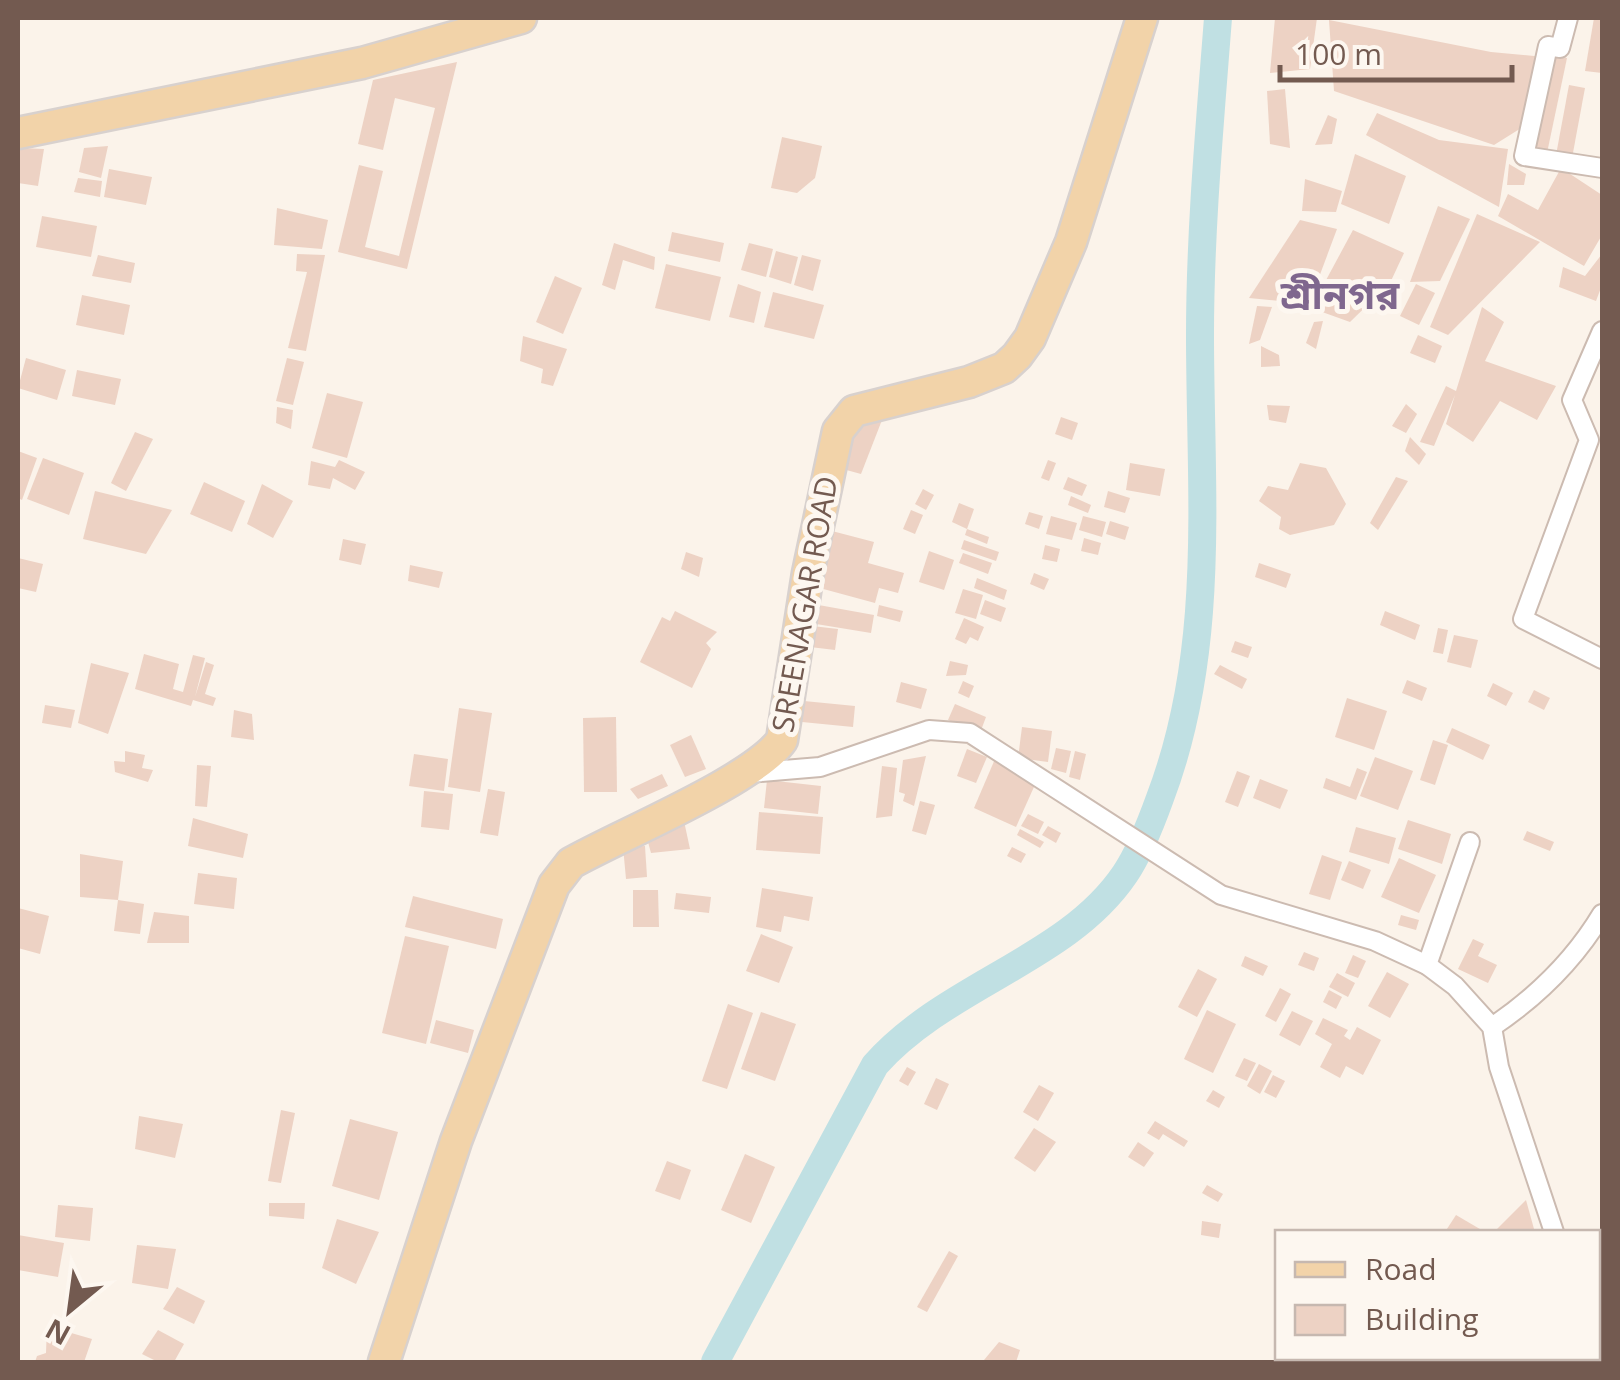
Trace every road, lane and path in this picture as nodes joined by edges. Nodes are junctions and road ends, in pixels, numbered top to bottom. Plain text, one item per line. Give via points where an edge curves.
1 (522, 18) edge
2 (1142, 18) edge
3 (1568, 18) edge
4 (18, 133) edge
5 (1602, 168) edge
6 (1602, 331) edge
7 (1602, 659) edge
8 (746, 773) junction
9 (1470, 842) dead end
10 (1602, 914) edge
11 (1427, 965) junction
12 (1492, 1027) junction
13 (1553, 1230) edge
14 (384, 1362) edge

1 - 4 main road via 362,63
2 - 8 main road, SREENAGAR ROAD via 1071,242 1017,356 969,382 854,411 838,431 786,727 774,753
3 - 5 street via 1560,48 1548,46 1524,156
6 - 7 street via 1572,400 1588,440 1524,619
8 - 11 street via 820,767 929,730 970,733 1221,895 1375,941
8 - 14 main road, SREENAGAR ROAD via 562,872 456,1141
9 - 11 street
10 - 12 street via 1533,996
11 - 12 street
12 - 13 street

